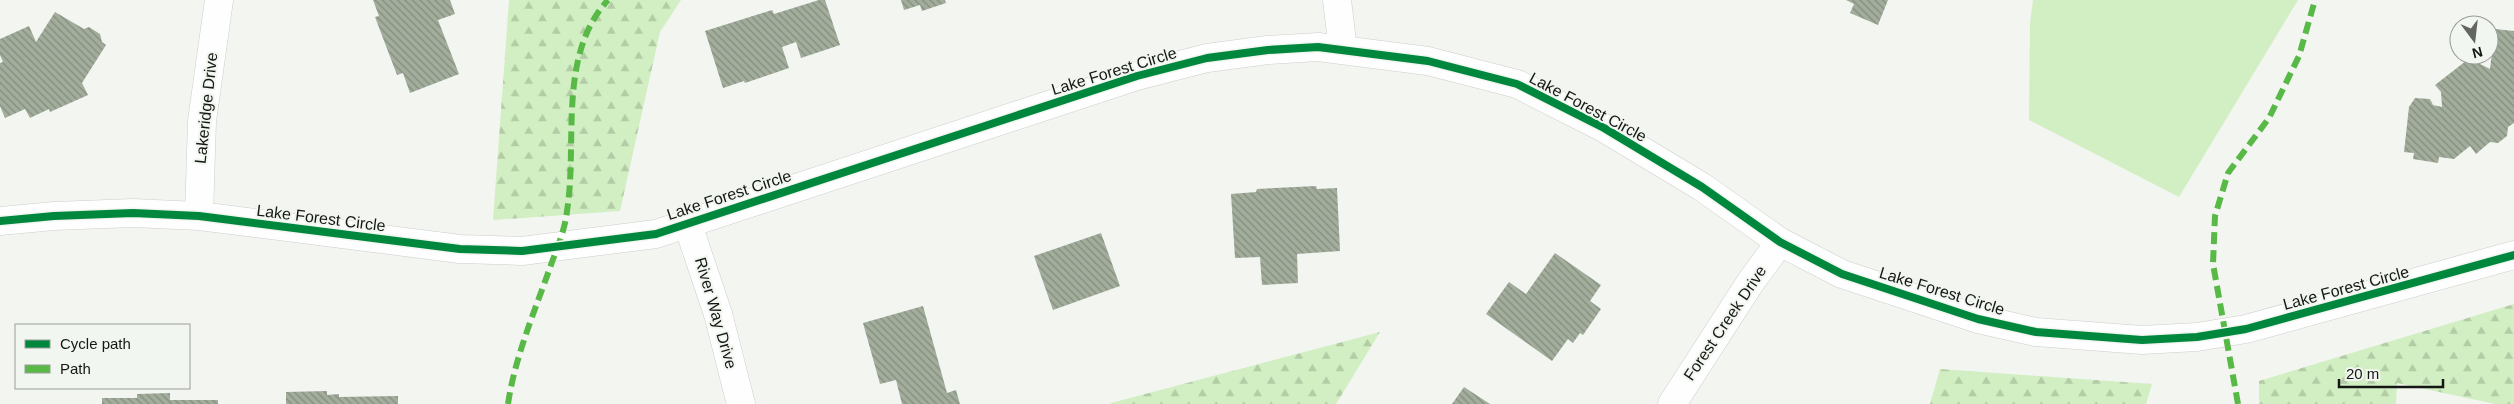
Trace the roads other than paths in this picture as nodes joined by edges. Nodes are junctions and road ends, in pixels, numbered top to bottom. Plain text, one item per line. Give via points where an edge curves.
1 (219, 0) edge
2 (1338, 0) edge
3 (1343, 50) junction
4 (199, 216) junction
5 (0, 221) edge
6 (687, 222) junction
7 (1780, 242) junction
8 (2514, 255) edge
9 (741, 404) edge
10 (1672, 404) edge

1 - 4 street, Lakeridge Drive via 202,121
2 - 3 street
3 - 6 street, Lake Forest Circle via 1318,47 1268,50 1207,58 1137,76
3 - 7 street, Lake Forest Circle via 1428,61 1517,84 1604,128 1702,187
4 - 5 street, Lake Forest Circle via 133,214
4 - 6 street, Lake Forest Circle via 460,249 522,251 656,234
6 - 9 street, River Way Drive via 718,314
7 - 8 street, Lake Forest Circle via 1842,274 1978,319 2036,332 2142,340 2197,337 2246,329
7 - 10 street, Forest Creek Drive

